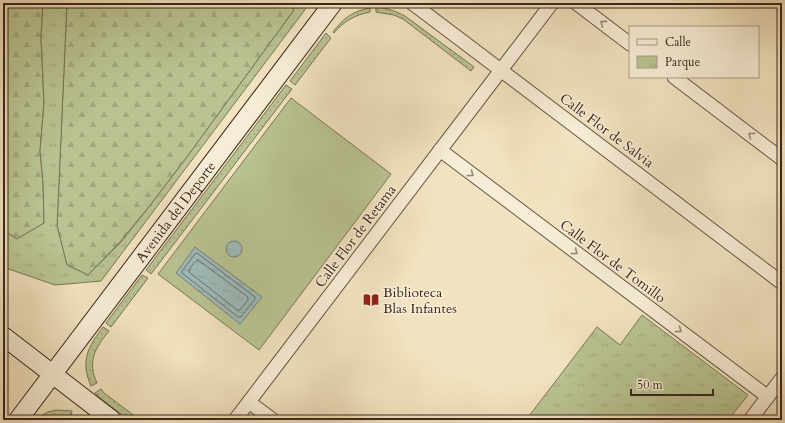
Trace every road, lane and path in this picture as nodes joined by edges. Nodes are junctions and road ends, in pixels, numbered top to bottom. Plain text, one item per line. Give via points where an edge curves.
1 (343, 3) edge
2 (412, 3) edge
3 (552, 3) edge
4 (576, 3) edge
5 (328, 10) edge
6 (629, 43) edge
7 (500, 71) junction
8 (675, 78) edge
9 (440, 150) junction
10 (782, 159) edge
11 (782, 282) edge
12 (3, 336) edge
13 (52, 374) junction
14 (782, 378) edge
15 (768, 397) junction
16 (249, 402) junction
17 (18, 420) edge
18 (112, 420) edge
19 (235, 420) edge
20 (273, 420) edge
21 (750, 420) edge

1 - 5 street, Avenida del Deporte
2 - 7 street, Calle Flor de Salvia
3 - 7 street, Calle Flor de Retama
6 -> 4 street
5 - 13 street, Avenida del Deporte
7 - 9 street, Calle Flor de Retama
7 - 11 street, Calle Flor de Salvia
10 -> 8 street
9 -> 15 street, Calle Flor de Tomillo
9 - 16 street, Calle Flor de Retama
12 - 13 street
13 - 17 street, Avenida del Deporte
13 - 18 street
14 - 15 street
15 - 21 street
16 - 19 street, Calle Flor de Retama
16 - 20 street

